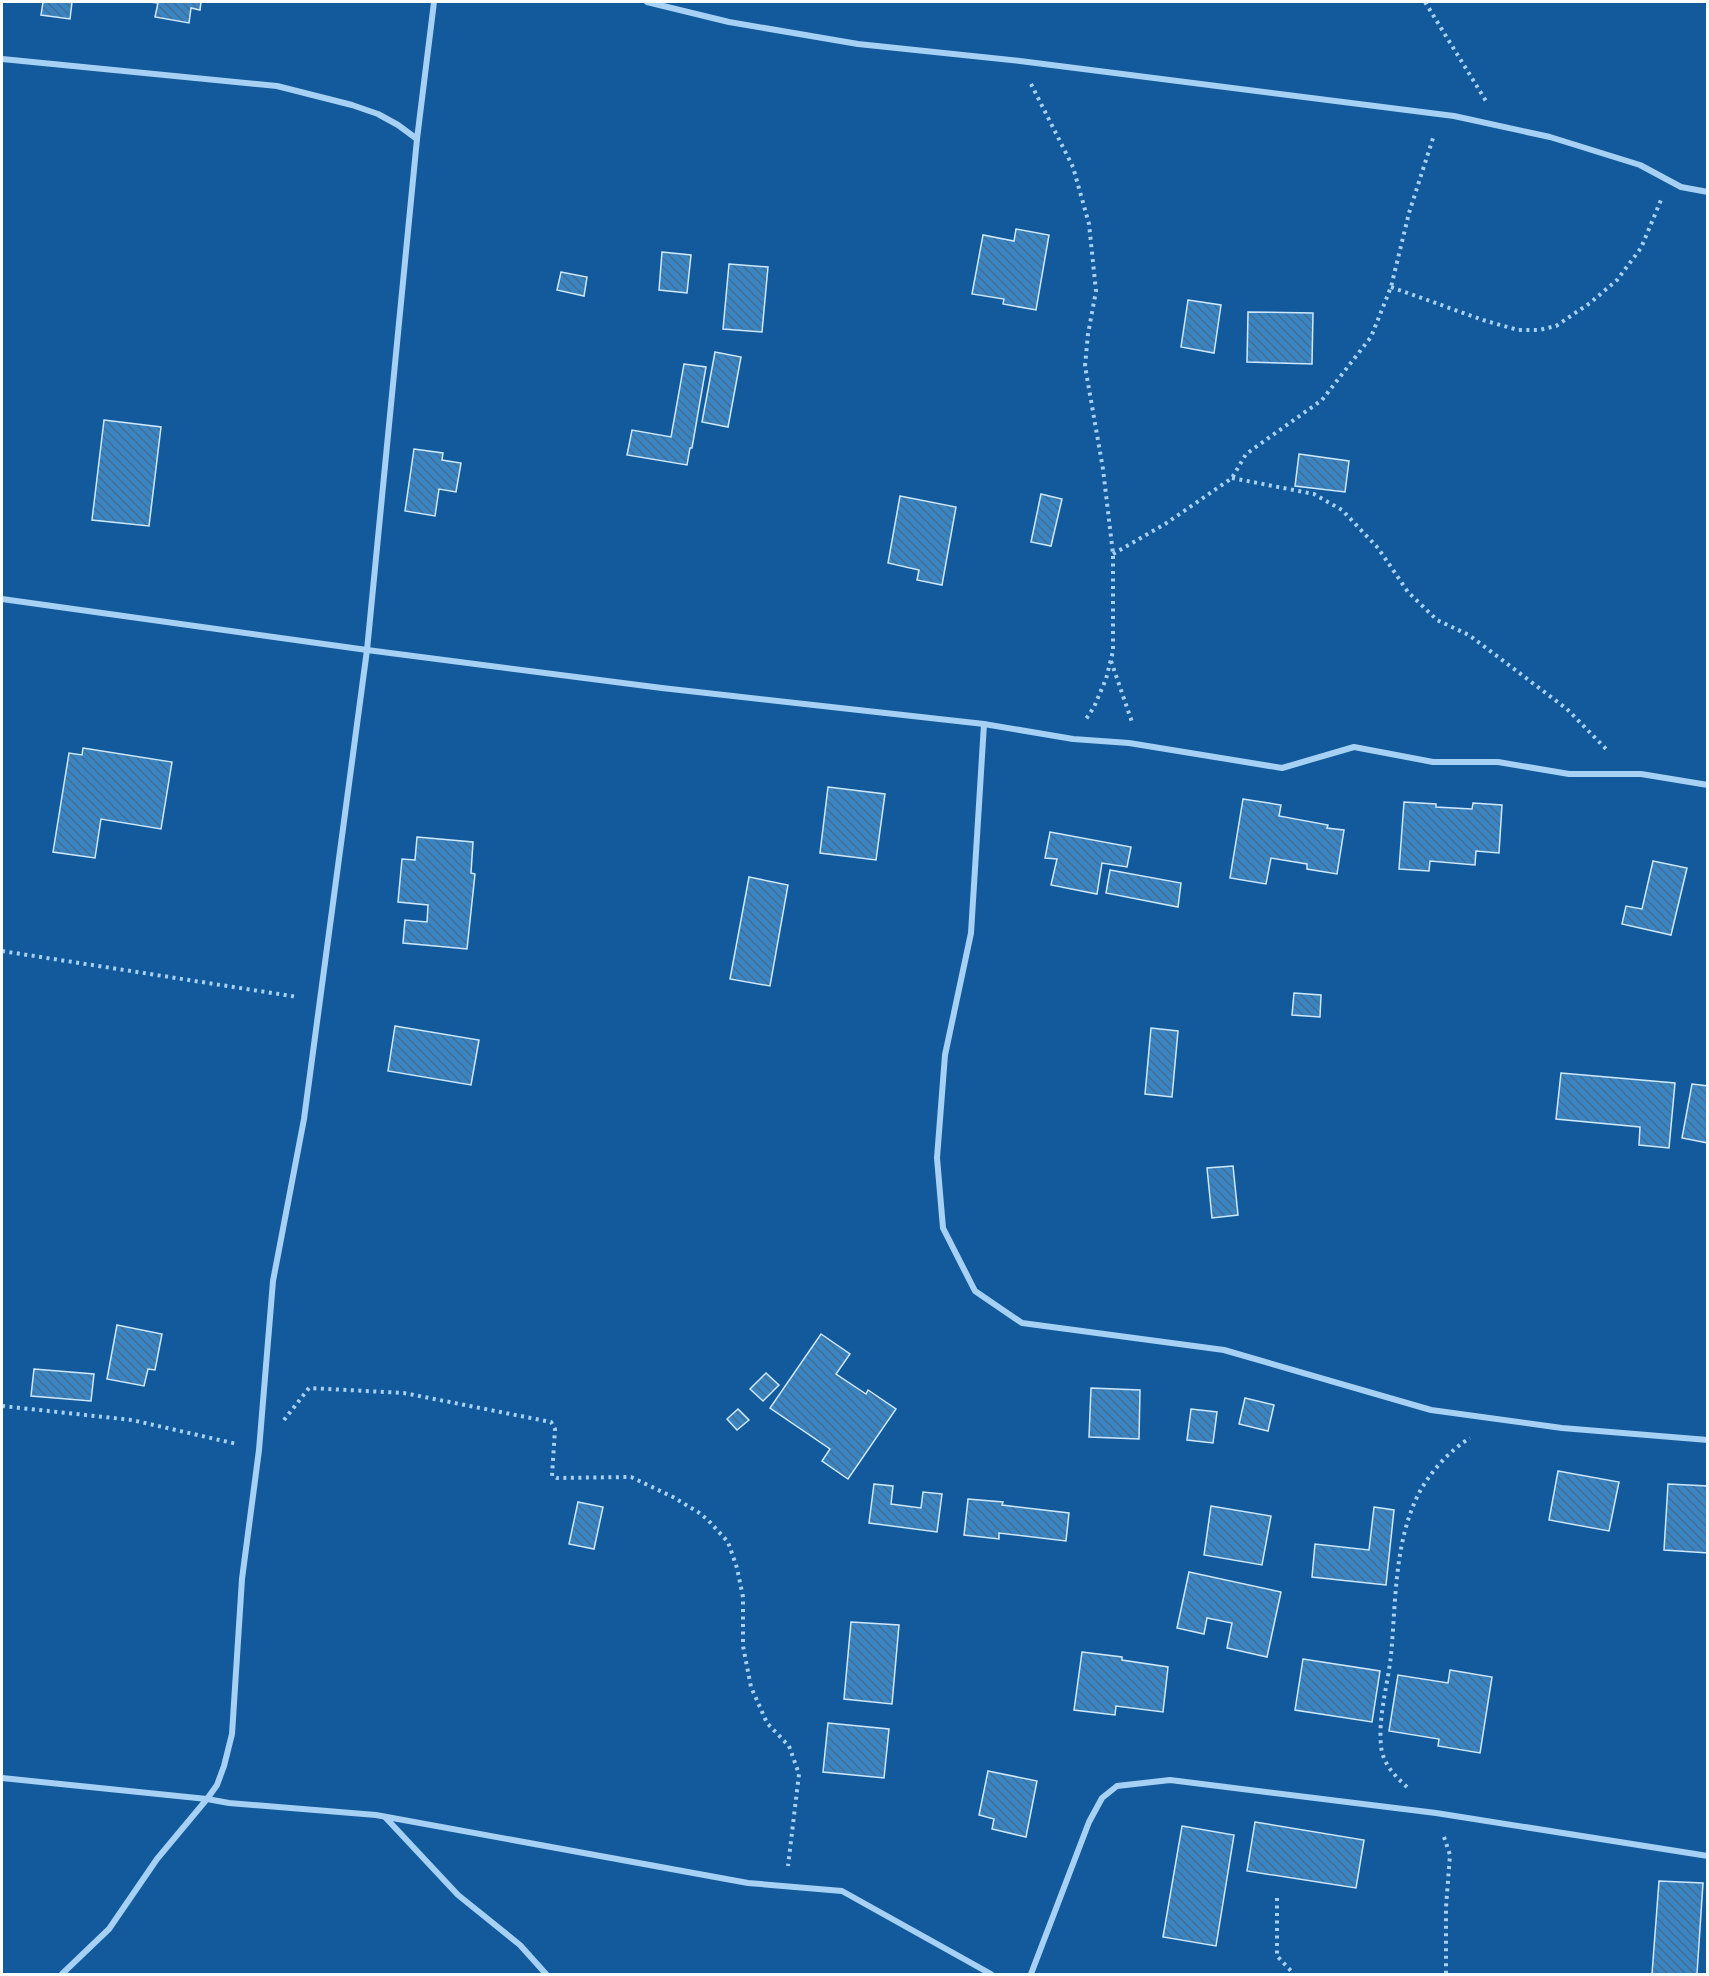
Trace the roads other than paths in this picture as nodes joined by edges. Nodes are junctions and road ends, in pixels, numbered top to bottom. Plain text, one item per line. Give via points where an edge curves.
1 (434, 2) edge
2 (647, 2) edge
3 (2, 59) edge
4 (417, 139) junction
5 (1707, 192) edge
6 (2, 598) edge
7 (367, 650) junction
8 (984, 724) junction
9 (1707, 785) edge
10 (1707, 1440) edge
11 (2, 1778) edge
12 (207, 1799) junction
13 (384, 1817) junction
14 (1707, 1856) edge
15 (62, 1974) edge
16 (546, 1974) edge
17 (991, 1974) edge
18 (1031, 1974) edge

1 - 4 street
2 - 5 street via 729,22 858,44 1441,115 1550,137 1640,165 1681,187
3 - 4 street via 277,86 378,114
4 - 7 street
6 - 7 street
7 - 8 street
7 - 12 street via 304,1119 273,1281 259,1450 242,1579 232,1734 217,1785
8 - 9 street via 1282,768 1354,747 1433,762 1498,762 1569,774 1641,774
8 - 10 street via 971,933 945,1055 937,1158 943,1228 975,1291 1022,1323 1224,1350 1431,1410 1562,1428
11 - 12 street
12 - 13 street
12 - 15 street via 157,1859 109,1929
13 - 16 street via 458,1895 520,1945
13 - 17 street via 748,1883 842,1891
14 - 18 street via 1436,1812 1170,1780 1117,1786 1102,1798 1089,1822

